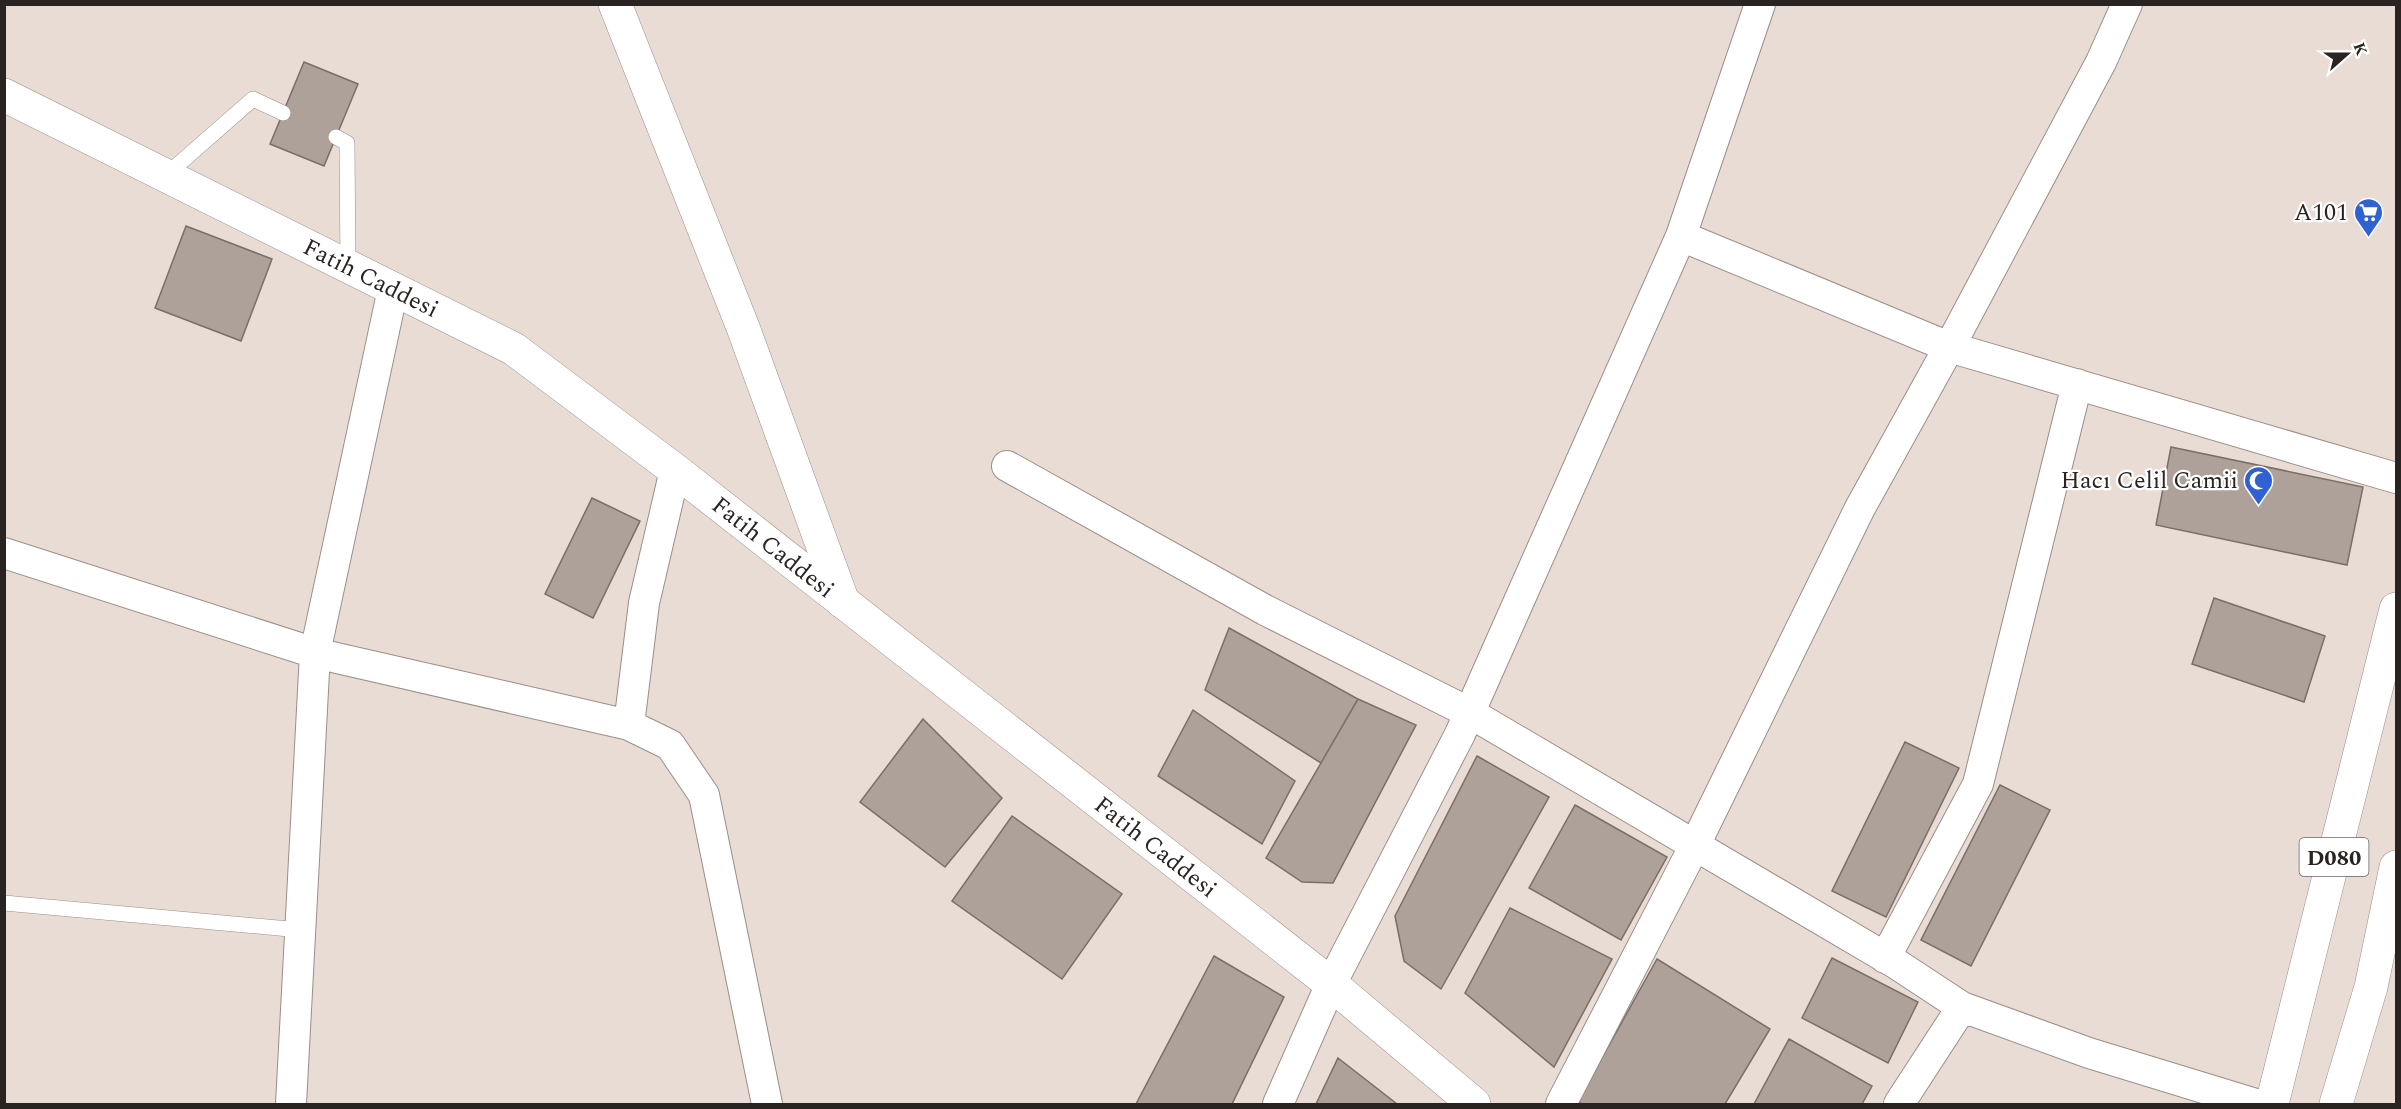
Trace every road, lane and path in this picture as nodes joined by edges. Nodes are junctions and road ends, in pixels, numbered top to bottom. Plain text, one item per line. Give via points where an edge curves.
1 (615, 4) edge
2 (1760, 4) edge
3 (2127, 4) edge
4 (4, 95) edge
5 (283, 113) dead end
6 (336, 138) dead end
7 (165, 176) junction
8 (1681, 236) junction
9 (348, 267) junction
10 (393, 289) junction
11 (1949, 347) junction
12 (2077, 384) junction
13 (1007, 466) dead end
14 (675, 470) junction
15 (2397, 478) edge
16 (4, 553) edge
17 (844, 603) junction
18 (2397, 609) edge
19 (315, 652) junction
20 (1470, 713) junction
21 (629, 725) junction
22 (1694, 847) junction
23 (2397, 867) edge
24 (4, 903) edge
25 (2391, 917) edge
26 (300, 930) junction
27 (1885, 958) junction
28 (1331, 984) junction
29 (1962, 1007) junction
30 (291, 1104) edge
31 (767, 1104) edge
32 (1278, 1104) edge
33 (1474, 1104) edge
34 (1562, 1104) edge
35 (1899, 1104) edge
36 (2256, 1104) edge
37 (2272, 1104) edge
38 (2336, 1104) edge

1 - 17 main road via 744,330
2 - 8 street
3 - 11 street via 2101,62
4 - 7 main road, Fatih Caddesi
5 - 7 lane via 253,99
6 - 9 lane via 347,143
7 - 9 main road, Fatih Caddesi
8 - 11 street
8 - 20 street
9 - 10 main road, Fatih Caddesi
10 - 14 main road, Fatih Caddesi via 514,349
10 - 19 street
11 - 12 street
11 - 22 street via 1860,508
12 - 15 street
12 - 27 street via 1978,784
13 - 20 street via 1265,610
14 - 17 main road, Fatih Caddesi
14 - 21 street via 644,603
16 - 19 street
17 - 28 main road, Fatih Caddesi
18 - 37 main road, D080
19 - 21 street
19 - 26 street
20 - 22 street
20 - 28 street
21 - 31 street via 670,745 704,795
22 - 27 street
22 - 34 street
23 - 25 main road, D080
24 - 26 lane
25 - 38 main road, D080
26 - 30 street
27 - 29 street
28 - 32 street
28 - 33 main road, Fatih Caddesi
29 - 35 street
29 - 36 street via 2089,1053

